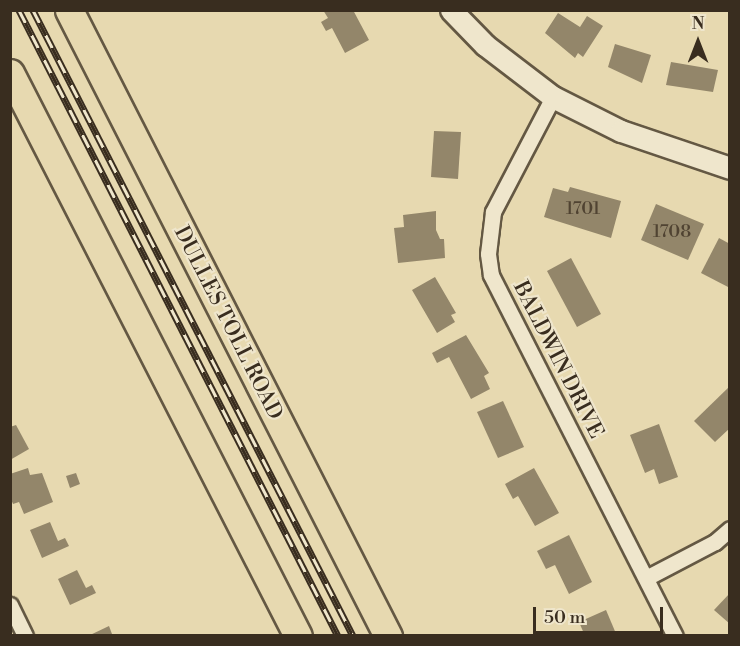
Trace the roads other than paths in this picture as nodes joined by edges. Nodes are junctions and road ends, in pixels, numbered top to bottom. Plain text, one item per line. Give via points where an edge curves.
1 (69, 10) edge
2 (451, 10) edge
3 (10, 73) edge
4 (553, 97) junction
5 (729, 168) edge
6 (729, 529) edge
7 (646, 578) junction
8 (10, 605) edge
9 (25, 636) edge
10 (298, 636) edge
11 (388, 636) edge
12 (675, 636) edge

1 - 11 highway, DULLES TOLL ROAD
2 - 4 main road via 485,45
3 - 10 highway
4 - 5 main road via 621,131
4 - 7 street, BALDWIN DRIVE via 493,212 488,254 492,275
6 - 7 street via 715,542
7 - 12 street, BALDWIN DRIVE
8 - 9 street

